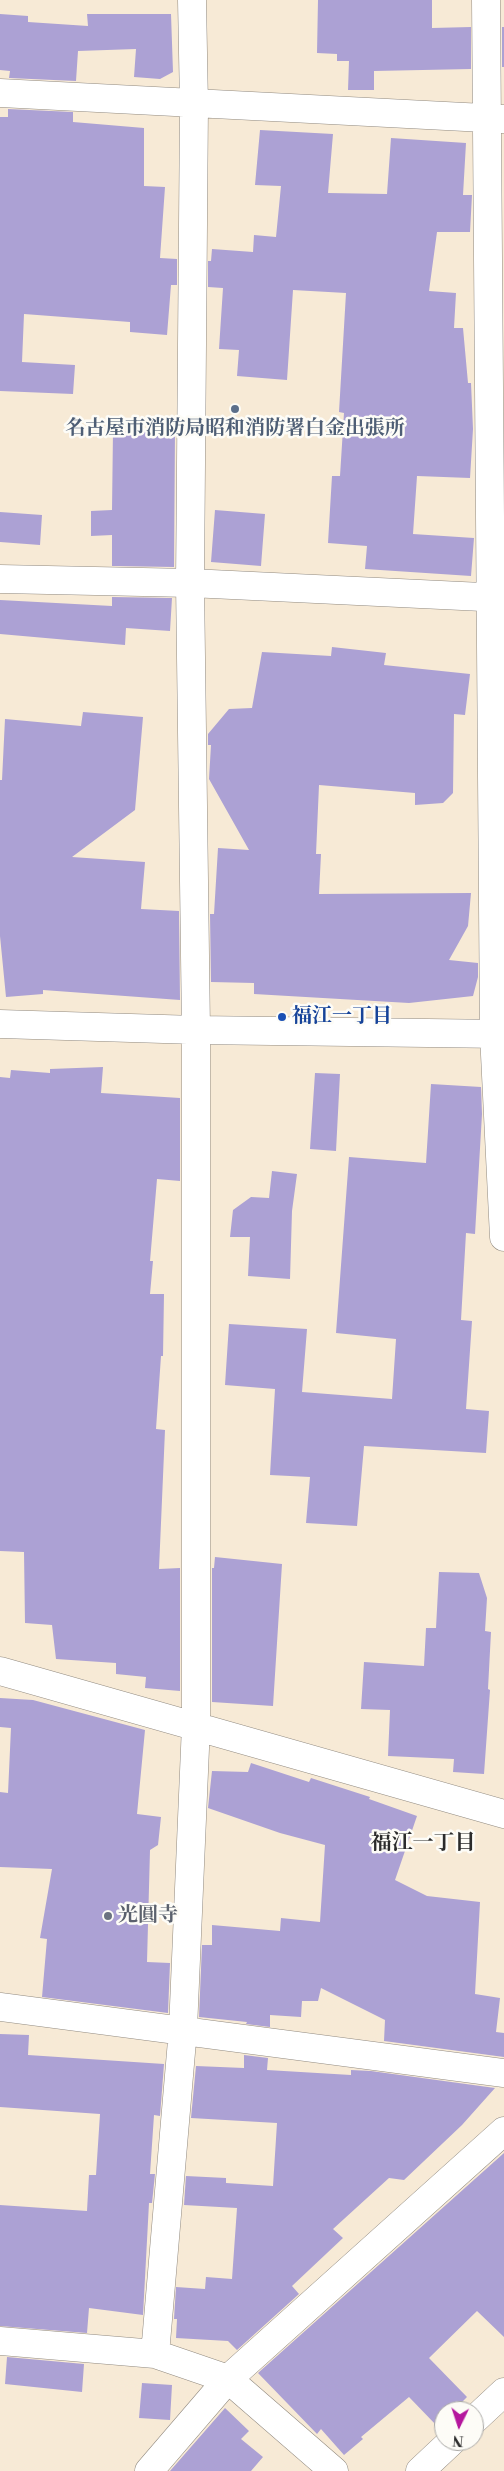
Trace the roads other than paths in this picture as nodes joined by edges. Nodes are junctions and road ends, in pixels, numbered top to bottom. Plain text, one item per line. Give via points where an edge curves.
1 (192, 0) edge
2 (486, 0) edge
3 (0, 93) edge
4 (194, 105) junction
5 (496, 118) edge
6 (0, 579) edge
7 (190, 583) junction
8 (497, 598) edge
9 (0, 1024) edge
10 (196, 1030) junction
11 (499, 1034) edge
12 (504, 1236) edge
13 (0, 1671) edge
14 (196, 1725) junction
15 (504, 1814) edge
16 (0, 2008) edge
17 (183, 2030) junction
18 (504, 2073) edge
19 (504, 2131) edge
20 (0, 2341) edge
21 (155, 2354) junction
22 (228, 2379) junction
23 (504, 2392) edge
24 (484, 2411) edge
25 (441, 2451) edge
26 (149, 2471) edge
27 (334, 2471) edge
28 (420, 2471) edge

1 - 4 street
2 - 5 street
3 - 4 street
4 - 5 street
4 - 7 street
5 - 8 street
6 - 7 street
7 - 8 street
7 - 10 street
8 - 11 street
9 - 10 street
10 - 11 street
10 - 14 street
11 - 12 street
13 - 14 street
14 - 15 street
14 - 17 street
16 - 17 street
17 - 18 street
17 - 21 street
19 - 22 street
20 - 21 street
21 - 22 street
22 - 26 street
22 - 27 street
23 - 24 street
25 - 28 street

